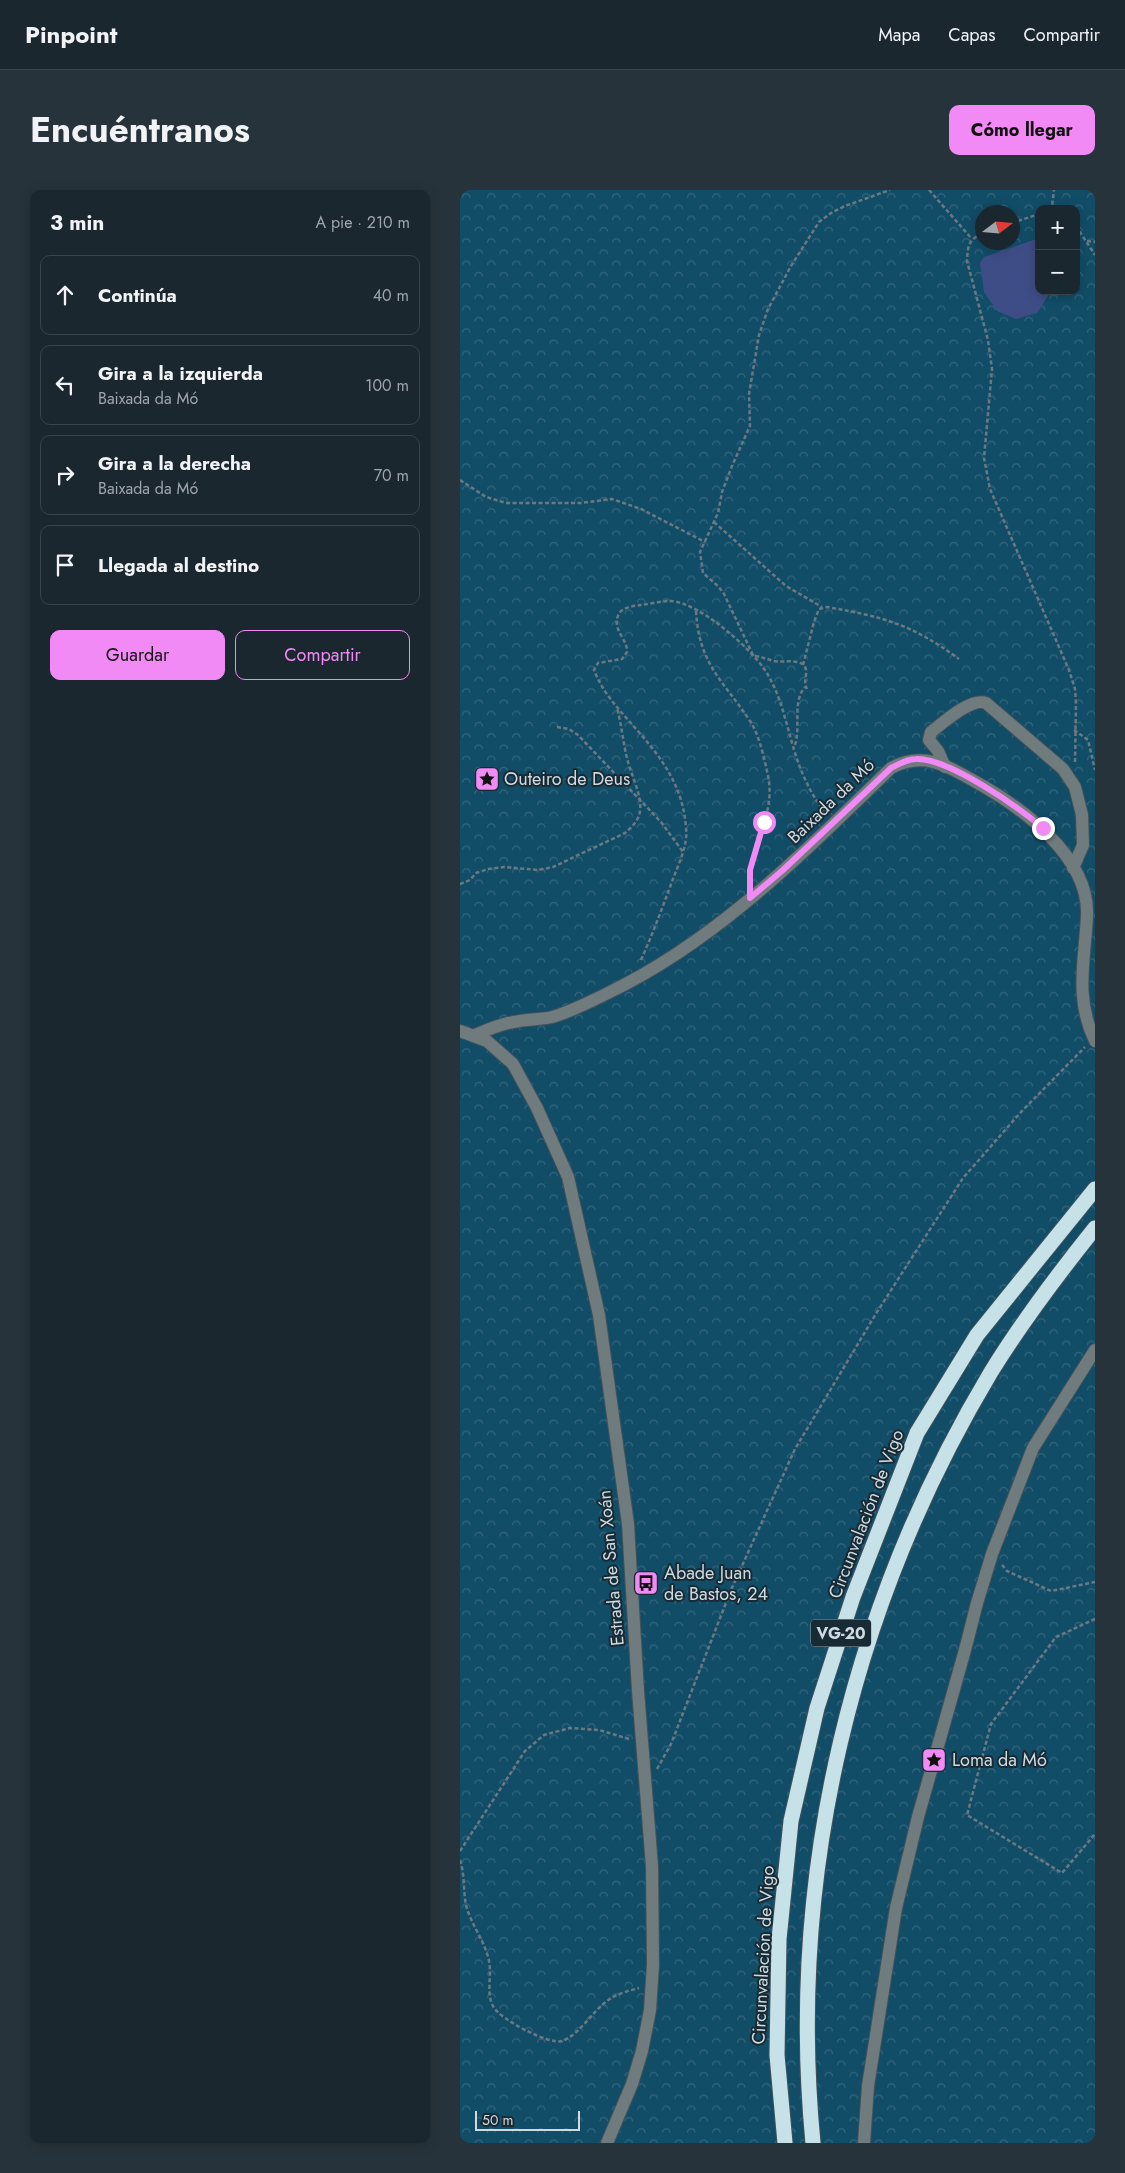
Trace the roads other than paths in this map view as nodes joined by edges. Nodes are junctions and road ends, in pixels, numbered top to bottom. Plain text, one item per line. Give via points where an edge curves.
1 (945, 767) junction
2 (1073, 868) junction
3 (460, 1031) edge
4 (475, 1035) junction
5 (1094, 1040) edge
6 (1095, 1189) edge
7 (1095, 1228) edge
8 (1095, 1350) edge
9 (607, 2143) edge
10 (785, 2143) edge
11 (813, 2143) edge
12 (864, 2143) edge

1 - 2 street, Baixada da Mó via 1021,809 1043,828
1 - 2 street via 929,740 931,732 962,708 982,701 1063,769 1075,787 1082,815 1083,845
1 - 4 street, Baixada da Mó via 917,759 891,768 750,898 678,954 641,977 552,1017 513,1022
2 - 5 street, Baixada da Mó via 1085,893 1087,912 1081,993 1085,1018
3 - 4 street, Estrada de San Xoán
4 - 9 street, Estrada de San Xoán via 487,1041 513,1064 568,1177 599,1315 628,1524 652,1866 652,1983 642,2051
6 - 10 highway, Circunvalación de Vigo / VG-20 via 977,1334 922,1425 853,1597 817,1708 791,1821 779,1939 777,2045
7 - 11 highway, VG-20 via 1024,1323 963,1420 905,1540 854,1686 824,1819 809,1952 808,2054
8 - 12 street via 1034,1448 992,1554 918,1817 896,1908 868,2086

